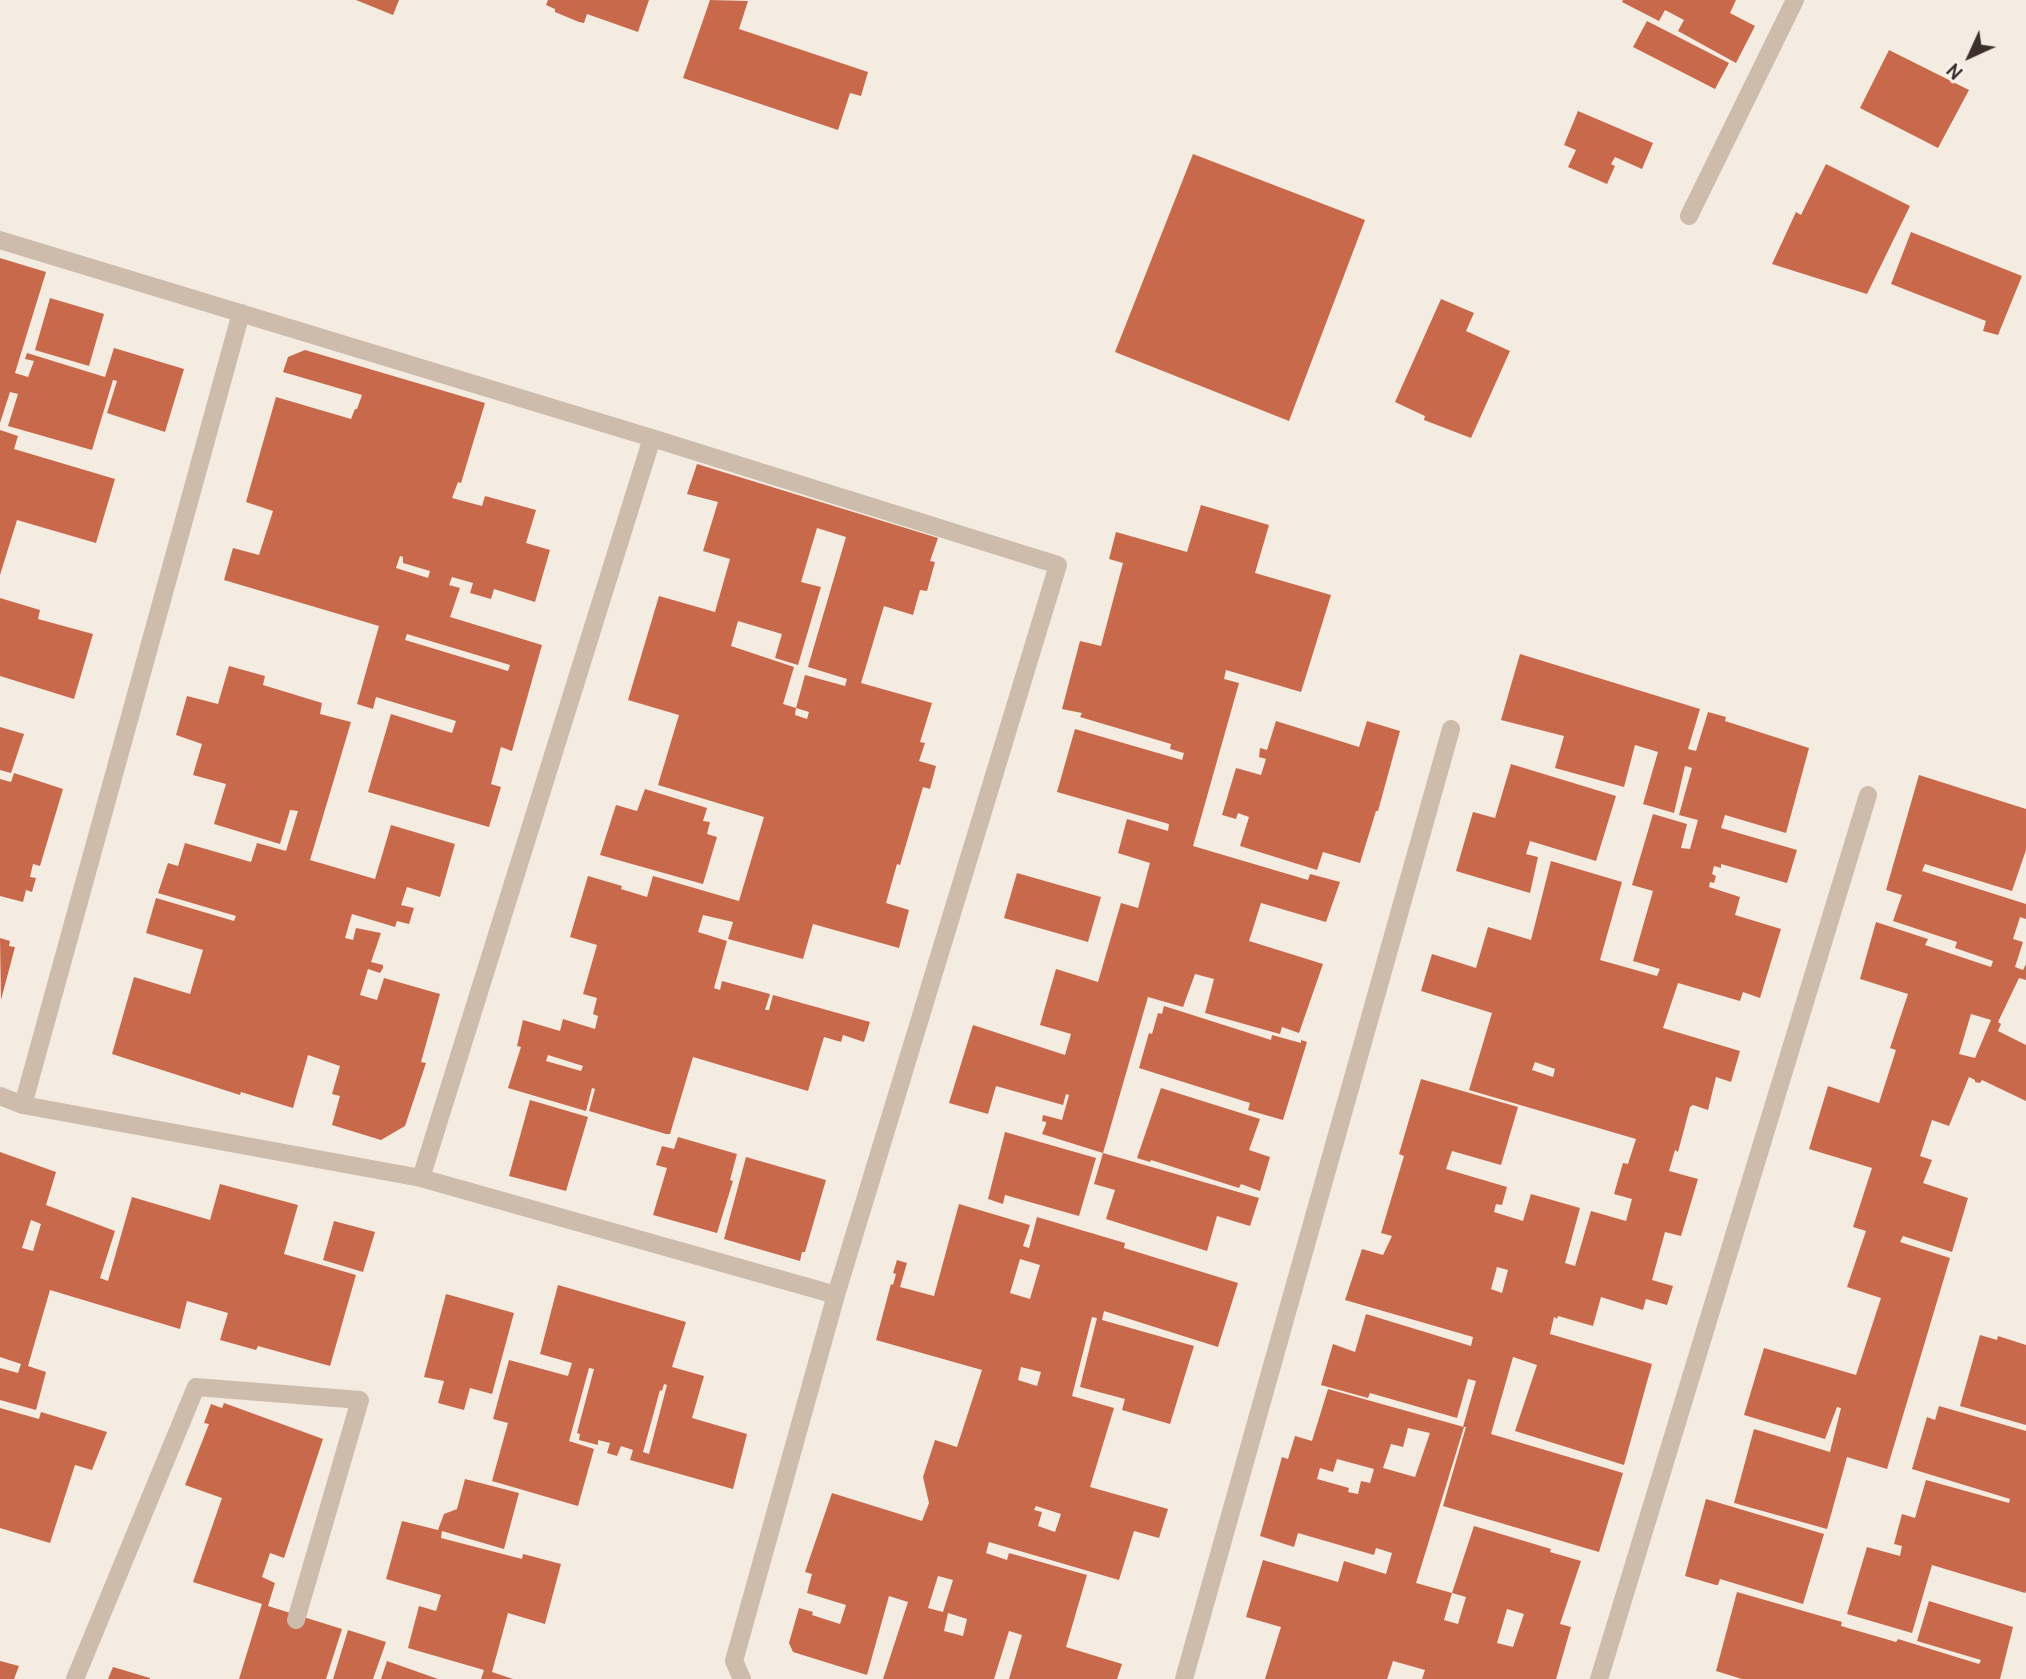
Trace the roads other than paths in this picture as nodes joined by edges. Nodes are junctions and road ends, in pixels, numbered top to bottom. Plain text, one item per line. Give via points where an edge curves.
1 (1795, 0) edge
2 (1689, 216) dead end
3 (0, 240) edge
4 (241, 313) junction
5 (652, 438) junction
6 (1451, 729) dead end
7 (1868, 795) dead end
8 (0, 1096) edge
9 (23, 1105) junction
10 (421, 1178) junction
11 (836, 1295) junction
12 (296, 1620) dead end
13 (75, 1679) edge
14 (743, 1679) edge
15 (1184, 1679) edge
16 (1599, 1679) edge

1 - 2 street
3 - 4 street
4 - 5 street
4 - 9 street
5 - 10 street
5 - 11 street via 1058,565
6 - 15 street
7 - 16 street
8 - 9 street
9 - 10 street
10 - 11 street
11 - 14 street via 734,1661
12 - 13 street via 360,1400 196,1387

